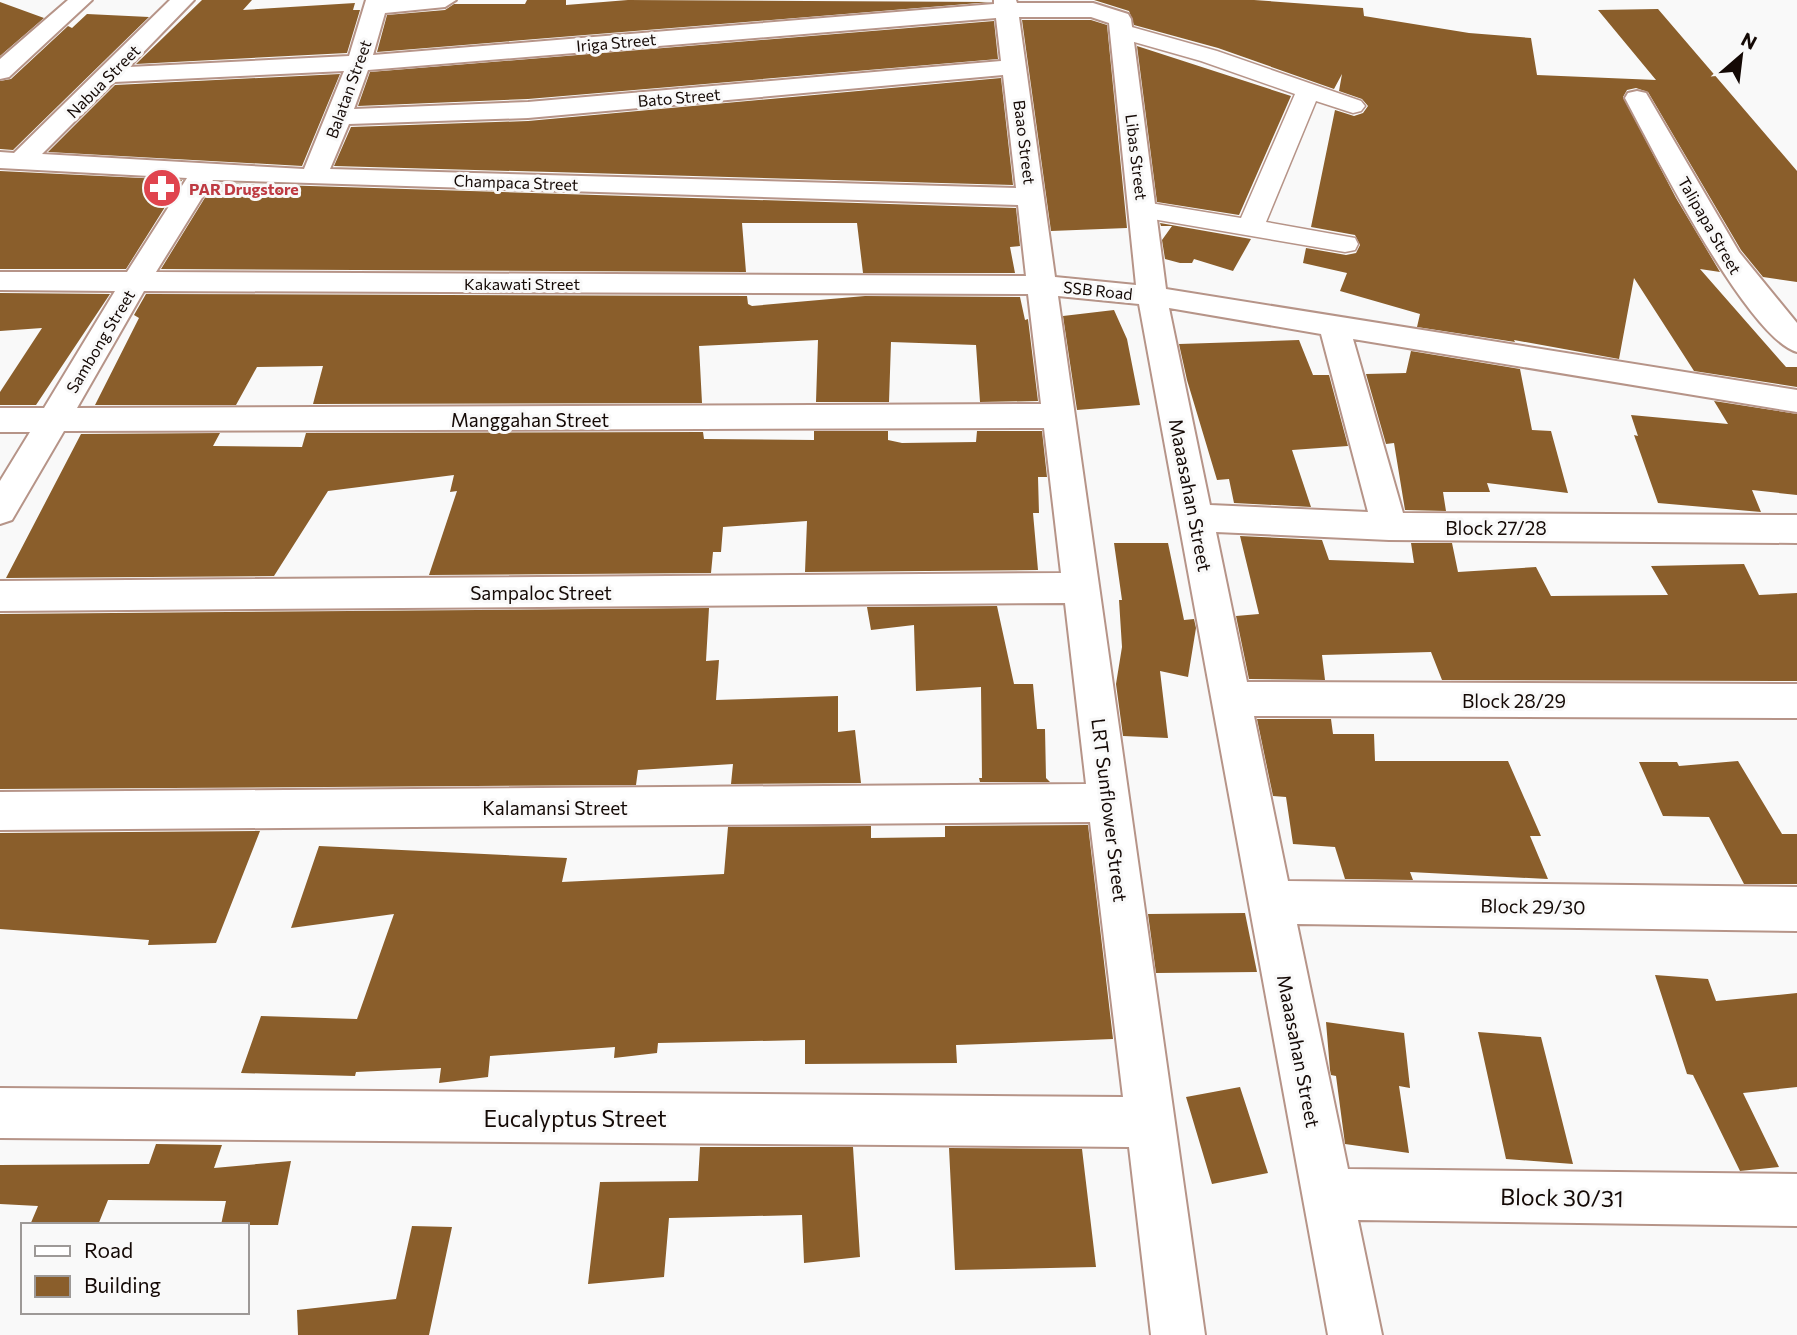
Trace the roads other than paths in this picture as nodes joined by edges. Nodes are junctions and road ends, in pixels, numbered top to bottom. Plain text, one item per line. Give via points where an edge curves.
1 (81, 0) edge
2 (183, 0) edge
3 (445, 0) edge
4 (376, 3) edge
5 (1007, 5) edge
6 (1121, 25) junction
7 (361, 63) junction
8 (1015, 67) junction
9 (0, 72) edge
10 (110, 75) junction
11 (1308, 91) junction
12 (1637, 98) dead end
13 (1353, 107) dead end
14 (341, 117) junction
15 (10, 161) edge
16 (204, 173) junction
17 (313, 177) junction
18 (1032, 197) junction
19 (1144, 210) junction
20 (1250, 228) junction
21 (1345, 244) dead end
22 (0, 281) edge
23 (135, 282) junction
24 (1043, 285) junction
25 (1152, 296) junction
26 (1335, 325) junction
27 (1797, 342) edge
28 (1797, 401) edge
29 (1060, 416) junction
30 (0, 420) edge
31 (52, 421) junction
32 (0, 511) edge
33 (1196, 519) junction
34 (1389, 526) junction
35 (1797, 529) edge
36 (1082, 588) junction
37 (0, 596) edge
38 (1231, 699) junction
39 (1797, 701) edge
40 (1109, 803) junction
41 (0, 811) edge
42 (1270, 902) junction
43 (1797, 909) edge
44 (0, 1113) edge
45 (1151, 1122) junction
46 (1327, 1194) junction
47 (1797, 1200) edge
48 (1178, 1335) edge
49 (1355, 1335) edge

1 - 9 street
2 - 10 street, Nabua Street
3 - 4 street
4 - 7 street, Balatan Street
5 - 6 street, Iriga Street via 1093,10
5 - 7 street, Iriga Street
5 - 8 street, Baao Street
6 - 11 street
6 - 19 street, Libas Street
7 - 10 street, Iriga Street
7 - 14 street, Balatan Street
8 - 14 street, Bato Street via 528,110
8 - 18 street, Baao Street
10 - 15 street, Nabua Street
11 - 13 street
11 - 20 street
12 - 27 street, Talipapa Street via 1713,236 1767,312
14 - 17 street, Balatan Street
15 - 16 street, Champaca Street
16 - 17 street, Champaca Street
16 - 23 street, Sambong Street
17 - 18 street, Champaca Street
18 - 24 street, Baao Street
19 - 20 street
19 - 25 street, Libas Street
20 - 21 street
22 - 23 street, Kakawati Street
23 - 24 street, Kakawati Street
23 - 31 street, Sambong Street
24 - 25 street, SSB Road
24 - 29 street, LRT Sunflower Street
25 - 26 street
25 - 33 street, Maaasahan Street
26 - 28 street
26 - 34 street
29 - 31 street, Manggahan Street
29 - 36 street, LRT Sunflower Street
30 - 31 street, Manggahan Street
31 - 32 street, Sambong Street
33 - 34 street, Block 27/28
33 - 38 street, Maaasahan Street
34 - 35 street, Block 27/28
36 - 37 street, Sampaloc Street
36 - 40 street, LRT Sunflower Street
38 - 39 street, Block 28/29
38 - 42 street, Maaasahan Street
40 - 41 street, Kalamansi Street
40 - 45 street, LRT Sunflower Street
42 - 43 street, Block 29/30
42 - 46 street, Maaasahan Street
44 - 45 street, Eucalyptus Street
45 - 48 street, LRT Sunflower Street
46 - 47 street, Block 30/31
46 - 49 street, Maaasahan Street

